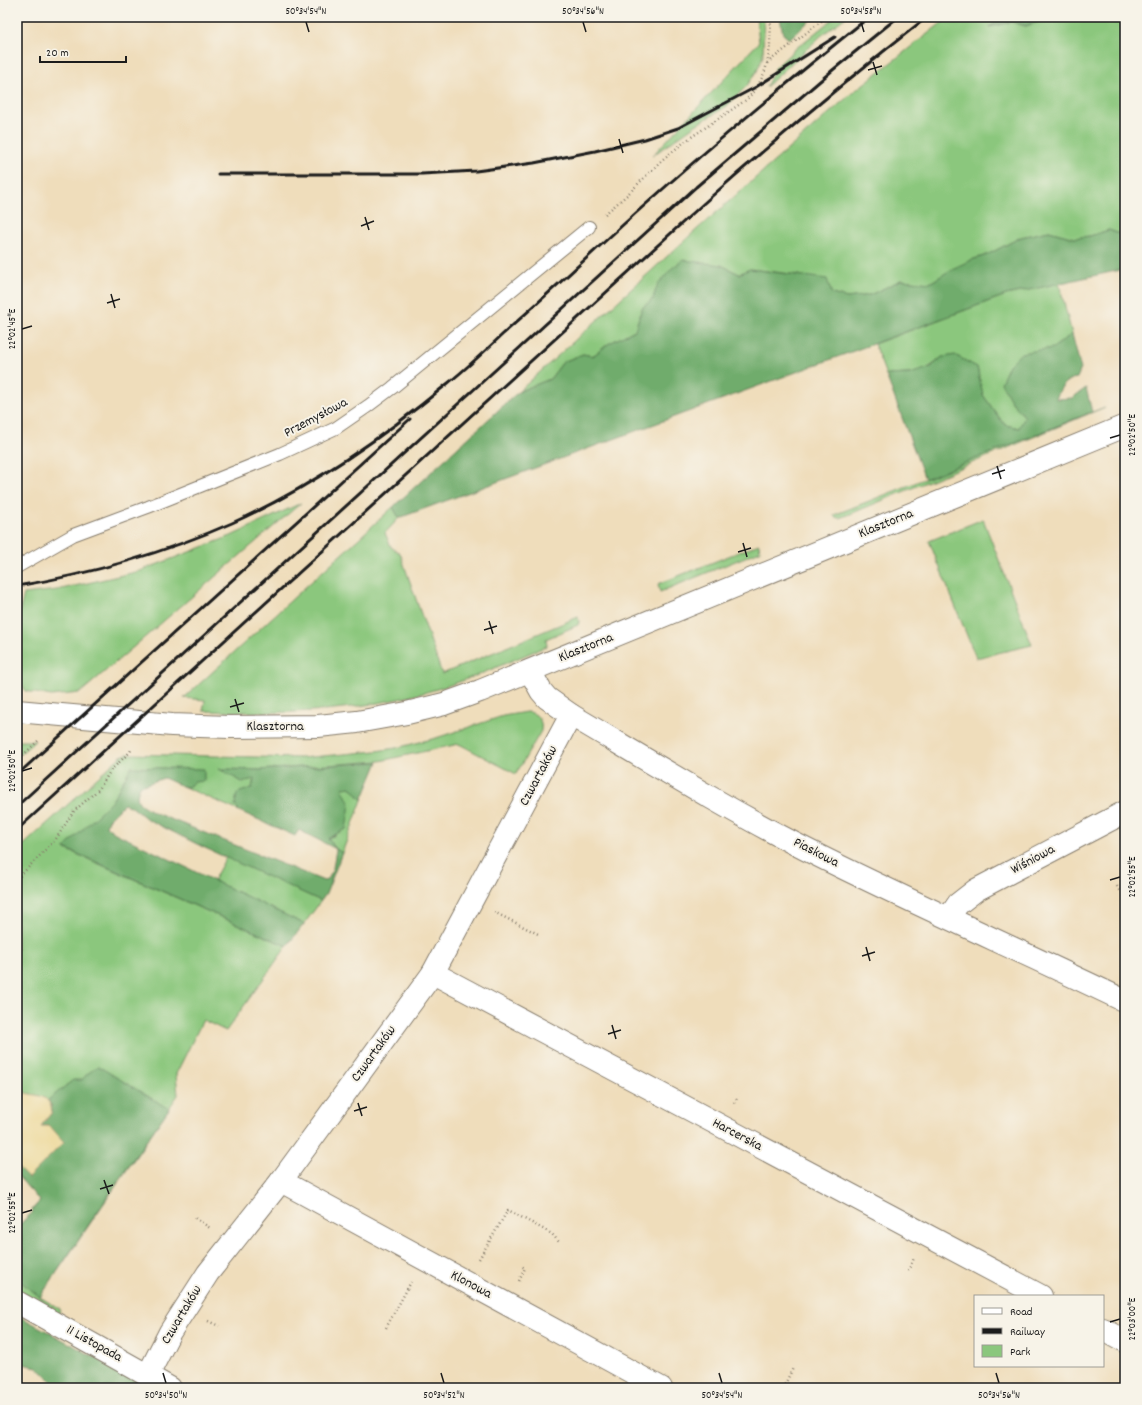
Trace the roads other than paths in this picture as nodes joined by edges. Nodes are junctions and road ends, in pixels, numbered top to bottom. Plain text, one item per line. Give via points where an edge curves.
1 (589, 228) road end
2 (1125, 426) edge
3 (17, 568) edge
4 (530, 671) junction
5 (17, 711) edge
6 (571, 715) junction
7 (1125, 812) edge
8 (949, 917) junction
9 (433, 973) junction
10 (1125, 1001) edge
11 (281, 1181) junction
12 (1039, 1295) edge
13 (17, 1302) edge
14 (1104, 1330) edge
15 (1125, 1341) edge
16 (148, 1375) junction
17 (671, 1385) edge
18 (170, 1388) edge

1 - 3 lane, Przemysłowa via 392,388 336,428 280,454 73,535
2 - 4 street, Klasztorna
4 - 5 street, Klasztorna via 444,704 357,722 318,726 172,725
4 - 6 street, Piaskowa via 541,691
6 - 8 street, Piaskowa via 804,848
6 - 9 street, Czwartaków
7 - 8 street, Wiśniowa via 976,890 958,904
8 - 10 street, Piaskowa
9 - 11 street, Czwartaków
9 - 12 street, Harcerska
11 - 16 street, Czwartaków via 208,1273 170,1332
11 - 17 street, Klonowa
13 - 16 street, 11 Listopada
14 - 15 street
16 - 18 street, 11 Listopada

